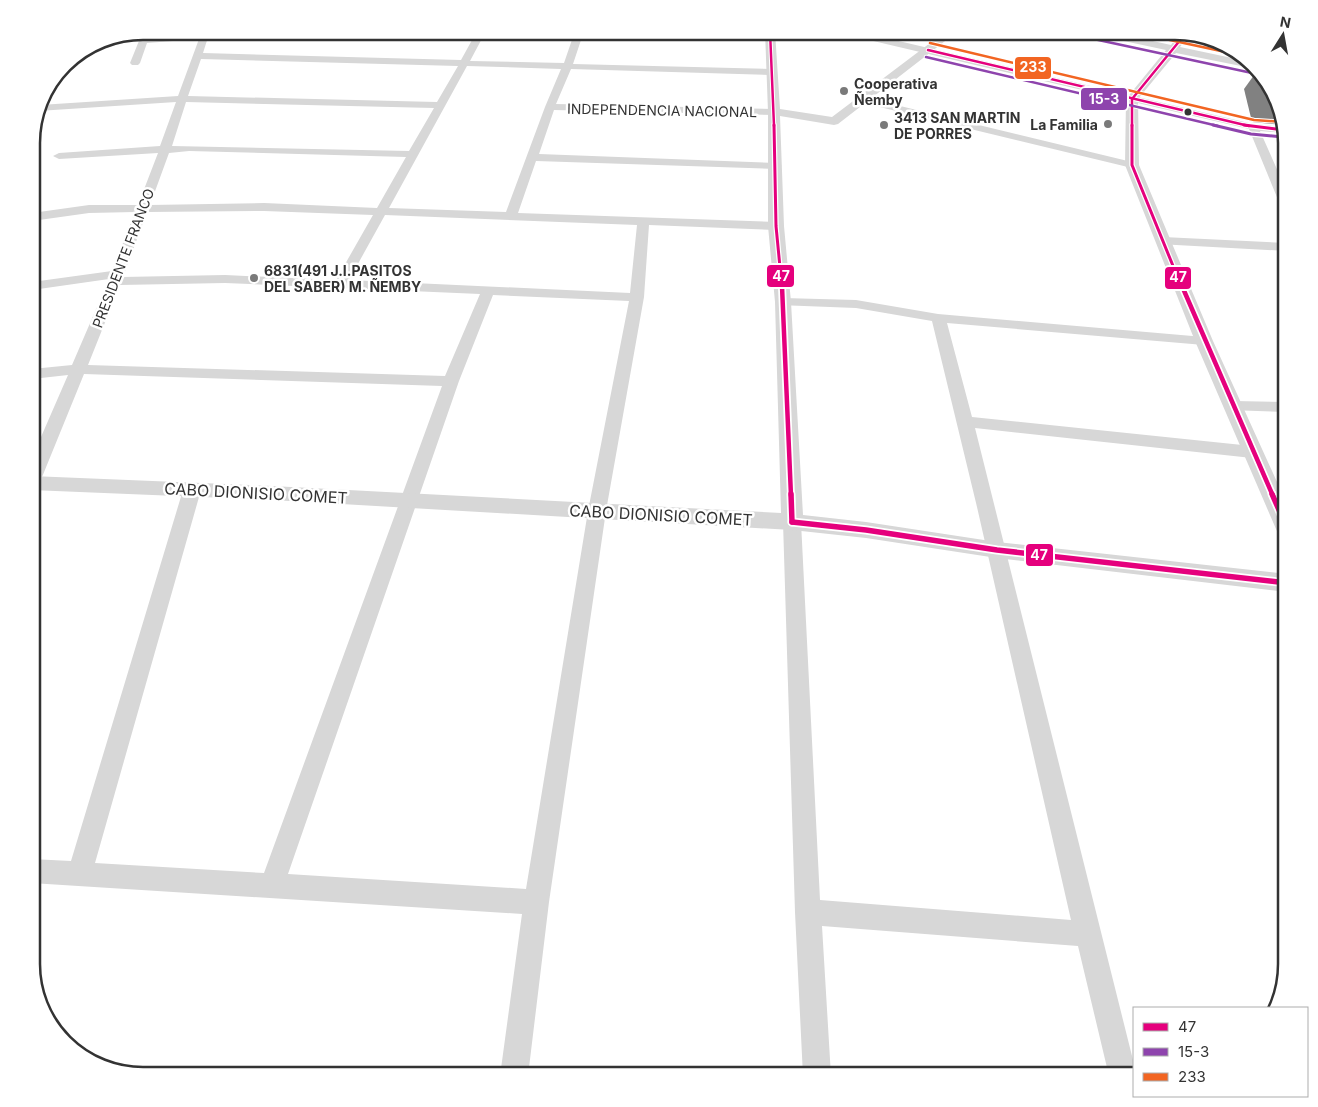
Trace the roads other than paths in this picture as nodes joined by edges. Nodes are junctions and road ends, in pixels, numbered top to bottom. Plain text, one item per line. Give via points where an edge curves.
1 (144, 40) edge
2 (203, 40) edge
3 (477, 40) edge
4 (577, 40) edge
5 (770, 40) edge
6 (883, 40) edge
7 (941, 40) edge
8 (1132, 40) edge
9 (1180, 40) edge
10 (1173, 49) junction
11 (928, 50) junction
12 (198, 56) junction
13 (465, 62) junction
14 (1241, 63) edge
15 (135, 64) dead end
16 (568, 65) junction
17 (772, 72) junction
18 (182, 99) junction
19 (1132, 99) junction
20 (863, 100) junction
21 (440, 105) junction
22 (550, 107) junction
23 (46, 108) edge
24 (774, 112) junction
25 (1253, 127) junction
26 (1277, 129) edge
27 (165, 149) junction
28 (413, 154) junction
29 (59, 156) dead end
30 (532, 157) junction
31 (1132, 165) junction
32 (776, 166) junction
33 (1278, 186) edge
34 (142, 208) junction
35 (382, 212) junction
36 (40, 216) edge
37 (511, 216) junction
38 (643, 222) junction
39 (776, 226) junction
40 (1162, 241) junction
41 (1278, 247) edge
42 (116, 277) junction
43 (340, 284) junction
44 (40, 285) edge
45 (488, 291) junction
46 (636, 297) junction
47 (783, 302) junction
48 (938, 318) junction
49 (1204, 341) junction
50 (80, 369) junction
51 (40, 373) edge
52 (451, 381) junction
53 (1234, 406) junction
54 (1278, 408) edge
55 (966, 422) junction
56 (1252, 452) junction
57 (40, 464) edge
58 (40, 483) edge
59 (192, 490) junction
60 (410, 501) junction
61 (1278, 509) edge
62 (598, 511) junction
63 (792, 522) junction
64 (997, 550) junction
65 (1278, 583) edge
66 (40, 872) edge
67 (79, 874) junction
68 (272, 884) junction
69 (536, 902) junction
70 (808, 912) junction
71 (1086, 934) junction
72 (515, 1067) edge
73 (817, 1067) edge
74 (1120, 1067) edge

1 - 15 street
2 - 12 street, PRESIDENTE FRANCO
3 - 13 street
4 - 16 street
5 - 17 street
6 - 11 street
7 - 11 street, INDEPENDENCIA NACIONAL
8 - 10 street
9 - 10 street
10 - 14 street
10 - 19 street
11 - 19 street
11 - 20 street, INDEPENDENCIA NACIONAL
12 - 13 street
12 - 18 street, PRESIDENTE FRANCO
13 - 16 street
13 - 21 street
16 - 17 street
16 - 22 street
17 - 24 street
18 - 21 street
18 - 23 street
18 - 27 street, PRESIDENTE FRANCO
19 - 25 street
19 - 31 street
20 - 24 street, INDEPENDENCIA NACIONAL via 834,121
20 - 31 street
21 - 28 street
22 - 24 street, INDEPENDENCIA NACIONAL
22 - 30 street
24 - 32 street
25 - 26 street
25 - 33 street
27 - 28 street
27 - 29 street
27 - 34 street, PRESIDENTE FRANCO
28 - 35 street
30 - 32 street
30 - 37 street
31 - 40 street
32 - 39 street
34 - 35 street via 264,207
34 - 36 street via 89,209
34 - 42 street, PRESIDENTE FRANCO
35 - 37 street
35 - 43 street
37 - 38 street
38 - 39 street
38 - 46 street
39 - 47 street
40 - 41 street
40 - 49 street
42 - 43 street
42 - 44 street
42 - 50 street, PRESIDENTE FRANCO
43 - 45 street
45 - 46 street
45 - 52 street
46 - 62 street
47 - 48 street via 856,304
47 - 63 street
48 - 49 street
48 - 55 street
49 - 53 street
50 - 51 street
50 - 52 street
50 - 57 street, PRESIDENTE FRANCO
52 - 60 street
53 - 54 street
53 - 56 street
55 - 56 street
55 - 64 street
56 - 61 street
58 - 59 street, CABO DIONISIO COMET
59 - 60 street, CABO DIONISIO COMET
59 - 67 street
60 - 62 street, CABO DIONISIO COMET
60 - 68 street
62 - 63 street, CABO DIONISIO COMET
62 - 69 street
63 - 64 street, CABO DIONISIO COMET
63 - 70 street
64 - 65 street, CABO DIONISIO COMET
64 - 71 street
66 - 67 street
67 - 68 street
68 - 69 street
69 - 72 street
70 - 71 street
70 - 73 street
71 - 74 street

